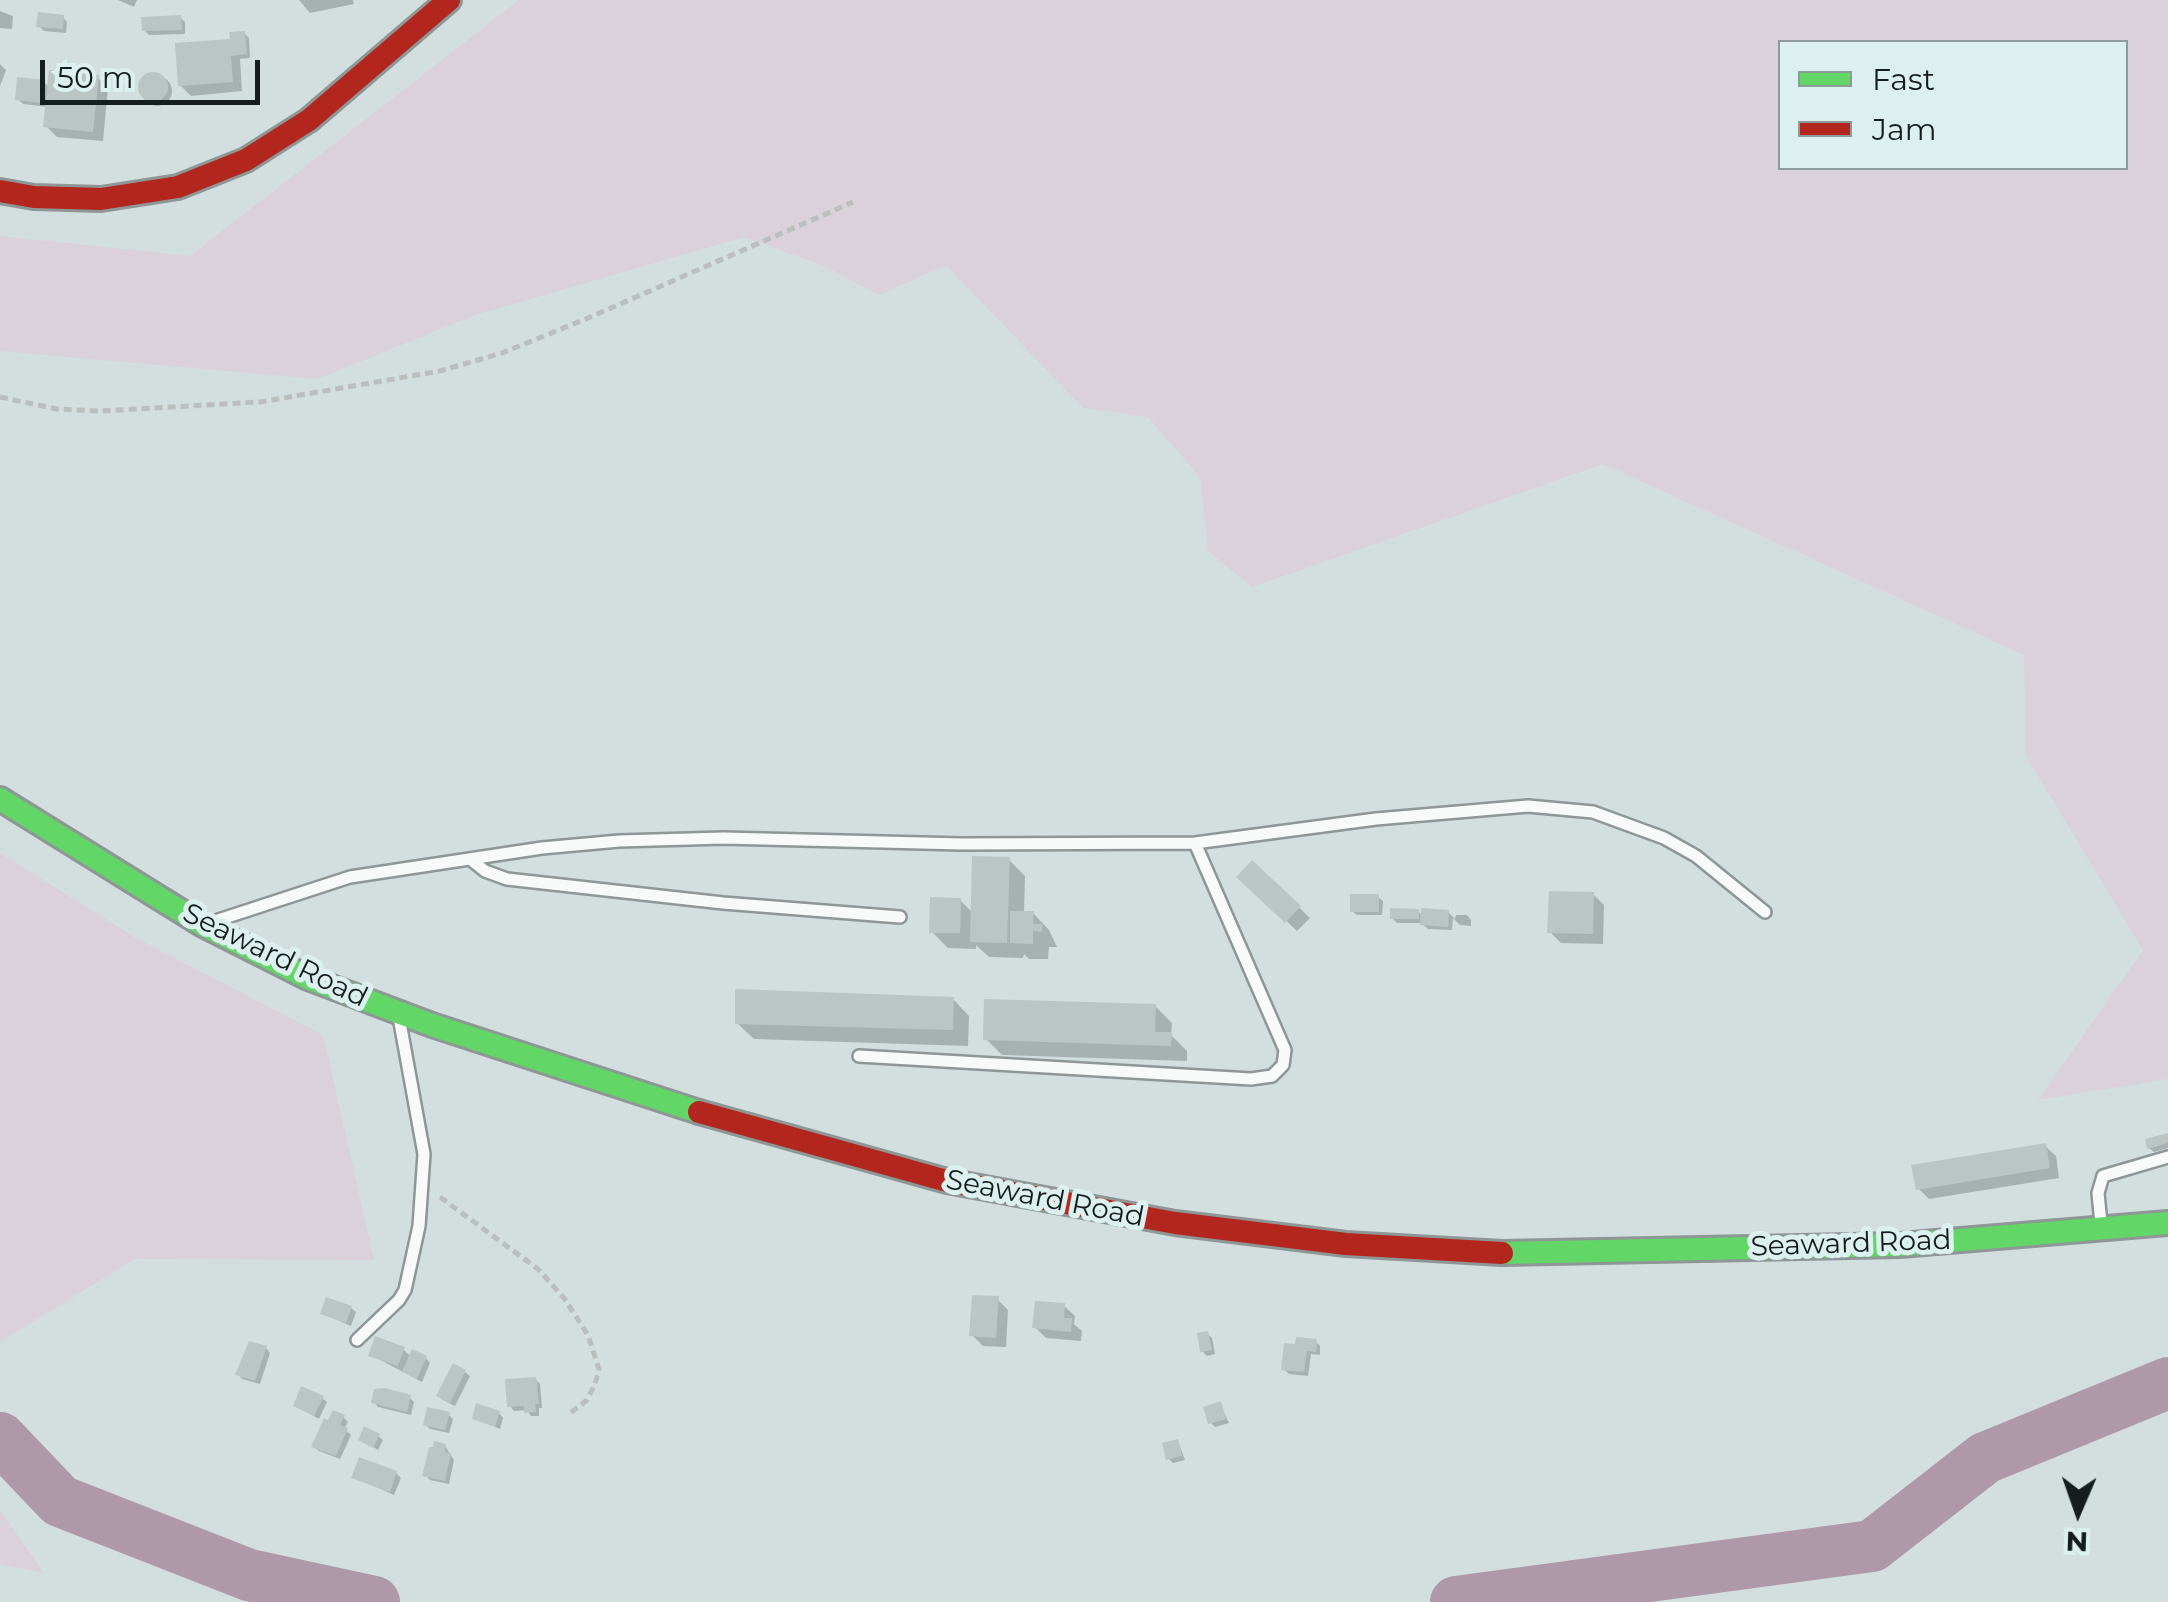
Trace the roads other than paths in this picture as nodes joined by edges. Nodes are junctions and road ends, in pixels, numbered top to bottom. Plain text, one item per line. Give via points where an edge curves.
1 (450, 0) edge
2 (0, 191) edge
3 (0, 799) edge
4 (1196, 843) junction
5 (470, 859) junction
6 (1765, 912) dead end
7 (900, 918) dead end
8 (203, 925) junction
9 (398, 1013) junction
10 (859, 1056) dead end
11 (2168, 1156) edge
12 (2168, 1223) edge
13 (2101, 1228) junction
14 (357, 1340) dead end

1 - 2 street via 309,120 246,160 178,187 102,199
3 - 8 street, Seaward Road
4 - 5 lane via 688,839
4 - 6 lane via 1528,806 1592,812 1696,856
4 - 10 lane via 1285,1050 1272,1076
5 - 7 lane via 508,879
5 - 8 lane via 350,877
8 - 9 street, Seaward Road via 308,978
9 - 13 street, Seaward Road via 715,1117 947,1181 1175,1224 1346,1244 1552,1253 1900,1245
9 - 14 lane via 424,1154 423,1183 405,1290
11 - 13 lane via 2102,1176
12 - 13 street, Seaward Road

